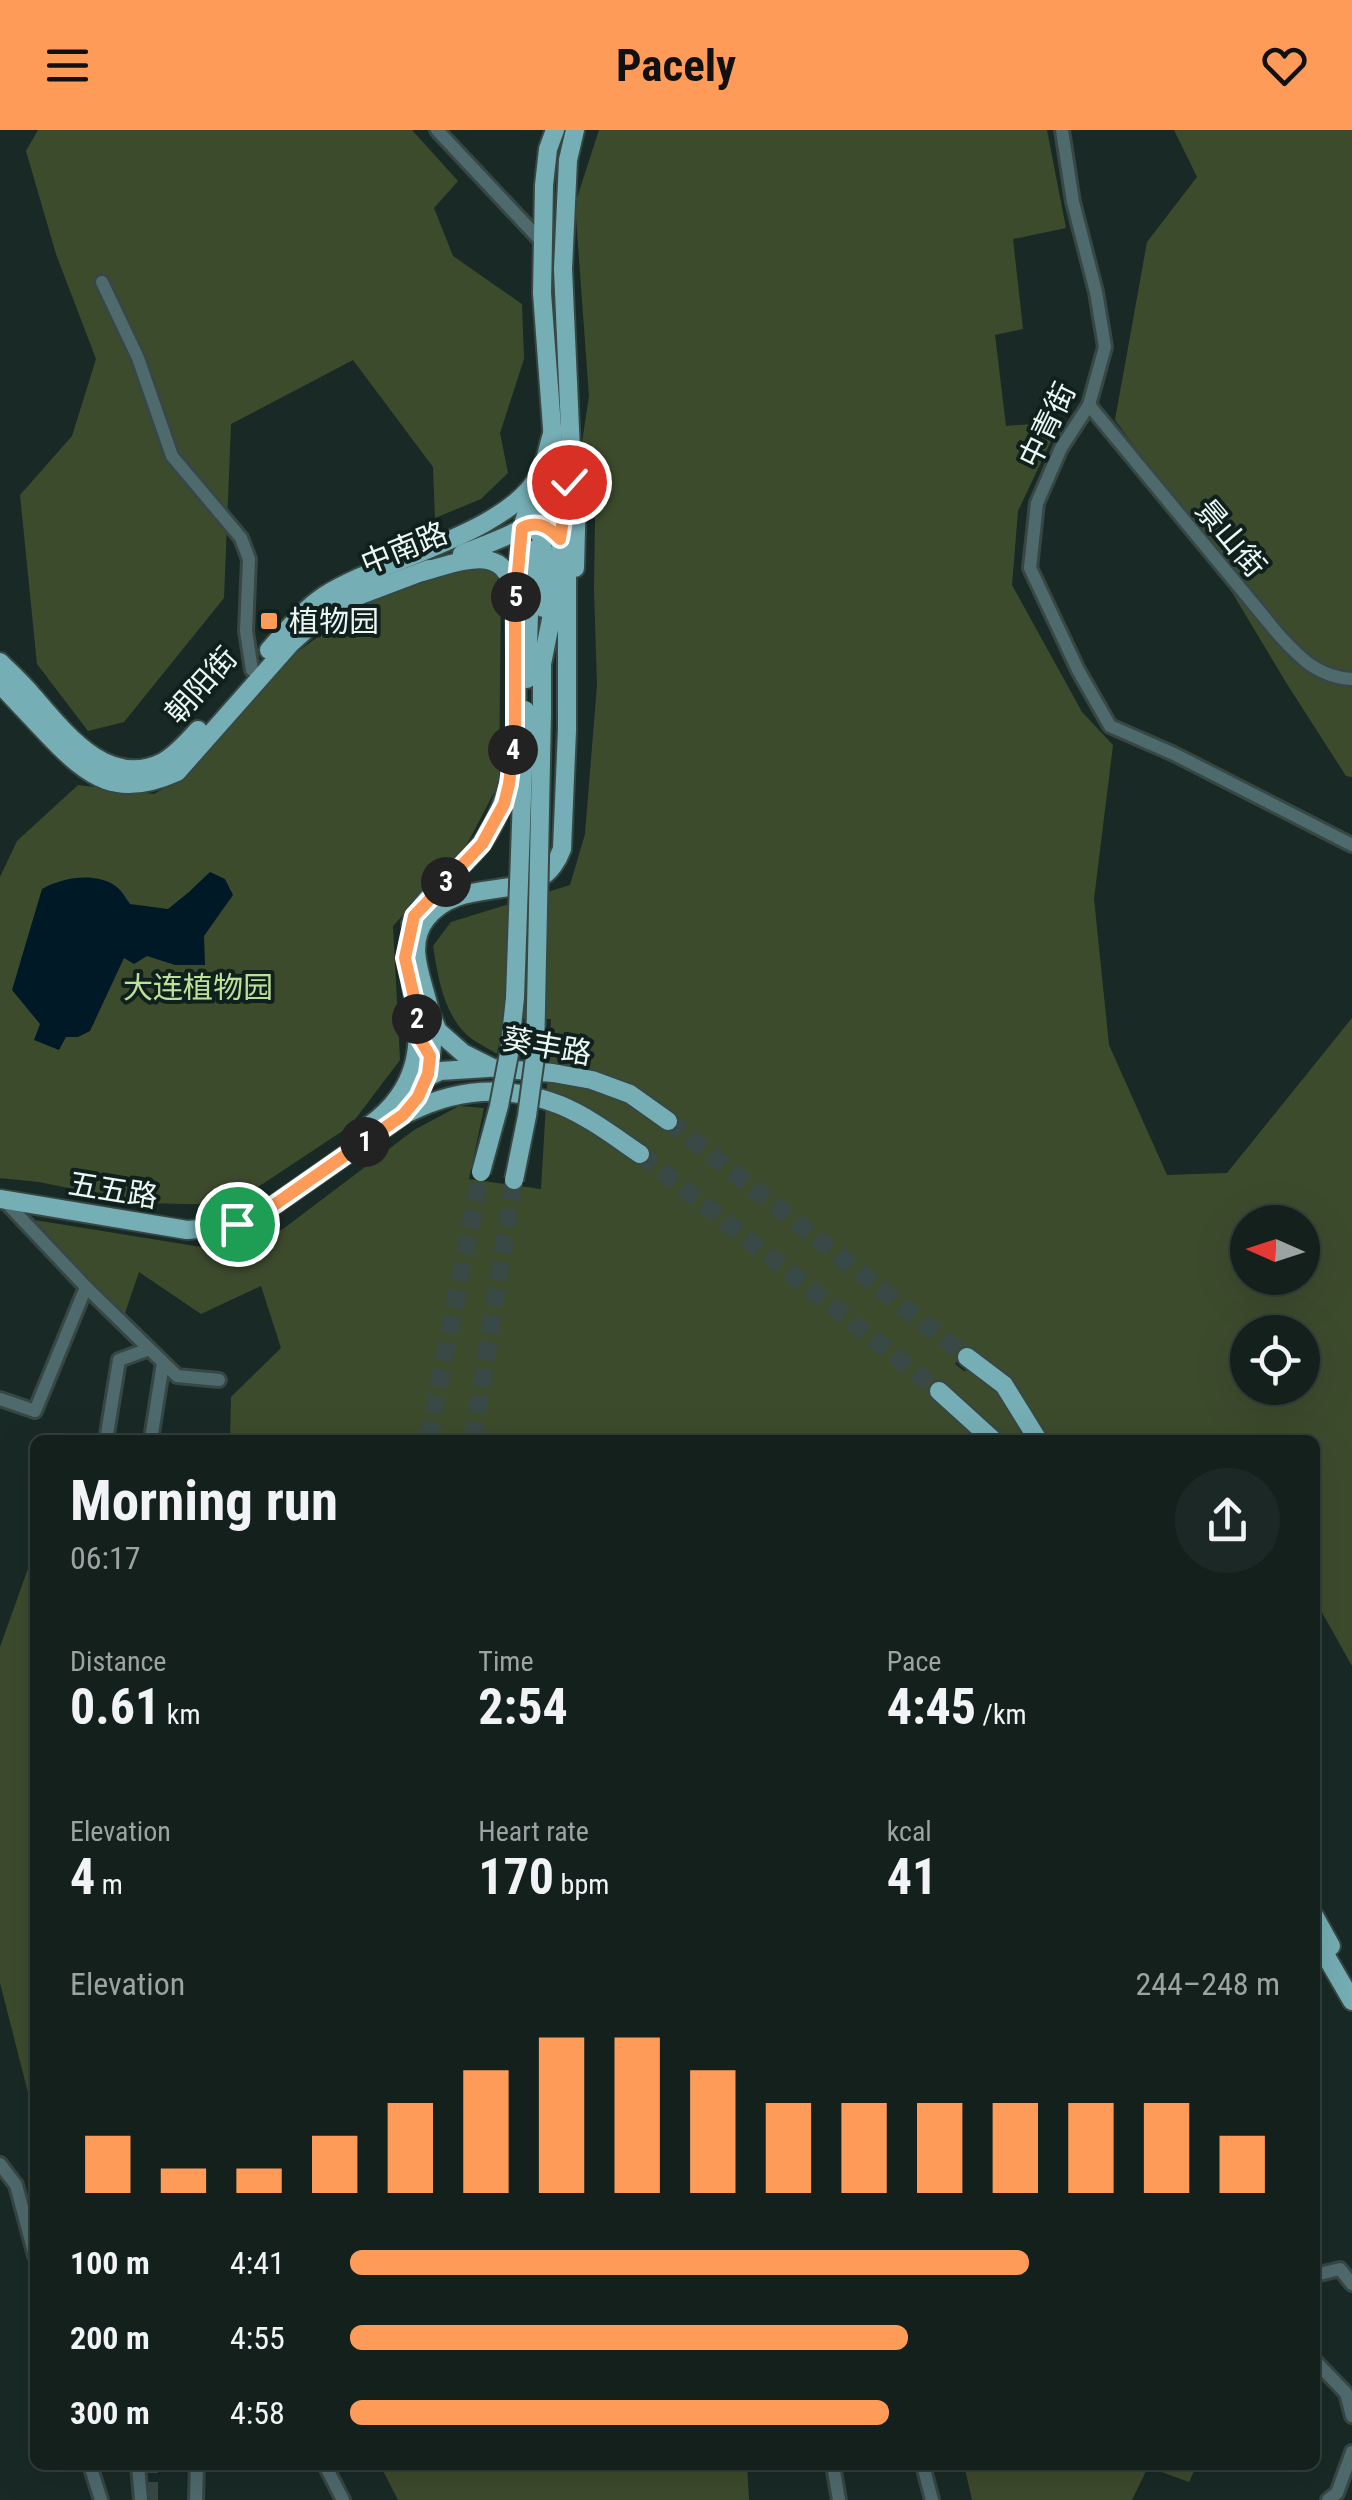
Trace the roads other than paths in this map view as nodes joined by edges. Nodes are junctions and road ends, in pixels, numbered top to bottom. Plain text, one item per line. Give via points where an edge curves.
1 (437, 130) edge
2 (555, 130) edge
3 (574, 130) edge
4 (1062, 130) edge
5 (543, 243) junction
6 (102, 282) dead end
7 (569, 394) junction
8 (1089, 405) junction
9 (553, 431) junction
10 (571, 451) junction
11 (525, 524) junction
12 (452, 539) junction
13 (560, 539) junction
14 (422, 572) junction
15 (515, 604) junction
16 (0, 662) edge
17 (542, 664) junction
18 (252, 670) junction
19 (1352, 679) edge
20 (0, 684) edge
21 (533, 711) junction
22 (567, 730) junction
23 (515, 735) junction
24 (563, 835) junction
25 (1352, 845) edge
26 (430, 1011) junction
27 (418, 1036) junction
28 (433, 1067) junction
29 (493, 1068) junction
30 (477, 1081) junction
31 (402, 1093) junction
32 (403, 1115) junction
33 (668, 1121) tunnel mouth
34 (640, 1154) tunnel mouth
35 (481, 1172) tunnel mouth
36 (514, 1180) tunnel mouth
37 (1, 1196) edge
38 (86, 1287) junction
39 (150, 1349) junction
40 (967, 1357) tunnel mouth
41 (163, 1363) junction
42 (219, 1380) dead end
43 (938, 1390) tunnel mouth
44 (0, 1399) edge
45 (107, 1435) edge
46 (153, 1435) edge
47 (988, 1435) edge
48 (1035, 1435) edge
49 (1320, 1926) edge
50 (1320, 1946) edge
51 (1352, 1980) edge
52 (1352, 2001) edge
53 (0, 2164) edge
54 (30, 2237) edge
55 (1320, 2274) edge
56 (1352, 2284) edge
57 (1320, 2366) edge
58 (1352, 2416) edge
59 (1352, 2452) edge
60 (92, 2470) edge
61 (138, 2470) edge
62 (196, 2470) edge
63 (327, 2470) edge
64 (834, 2470) edge
65 (924, 2470) edge
66 (101, 2500) edge
67 (141, 2500) edge
68 (196, 2500) edge
69 (343, 2500) edge
70 (839, 2500) edge
71 (932, 2500) edge
72 (1328, 2500) edge

1 - 5 street
2 - 5 main road via 544,185
3 - 7 main road, 中南路 via 562,269
4 - 8 street, 中青街 via 1105,348
5 - 9 main road
6 - 18 street via 138,358 172,456 241,538 250,559 246,631
7 - 10 main road, 中南路
7 - 22 main road via 578,452
8 - 19 street, 景山街 via 1304,662 1334,678
8 - 25 street, 中青街 via 1037,502 1030,568 1110,726
9 - 11 main road via 550,471
9 - 12 main road via 539,476 520,499
10 - 11 main road, 中南路 via 552,505
10 - 13 main road
11 - 12 main road
11 - 13 main road via 541,524
11 - 14 main road, 中南路
11 - 15 main road
11 - 17 main road via 541,536
11 - 21 main road
12 - 18 main road, 朝阳街 via 325,596
13 - 17 main road
13 - 22 main road via 568,574
14 - 15 main road, 五五路 via 488,558 509,573
14 - 20 main road, 中南路 via 347,600 319,618 176,772 155,782 131,785 90,774
15 - 23 main road, 五五路
16 - 18 main road, 朝阳街 via 81,748 125,769 168,759
17 - 21 main road
21 - 35 main road, bridge via 516,998
21 - 36 main road, bridge via 534,1057
22 - 24 main road
23 - 24 main road via 513,848 531,858 552,850
23 - 27 main road, 五五路 via 496,820 414,916 405,958
24 - 26 main road via 558,860 542,878 450,900 427,918 417,935 416,961
26 - 28 main road
26 - 29 main road, 葵丰路 via 438,1031
27 - 28 main road
27 - 31 main road, 五五路
28 - 30 main road
28 - 31 main road
28 - 32 main road, 五五路
29 - 30 main road
29 - 33 main road, 葵丰路 via 592,1080 630,1094
30 - 32 main road, 葵丰路
30 - 34 main road, 葵丰路 via 560,1105
31 - 37 main road, 五五路 via 382,1117 252,1208 232,1214 184,1218
32 - 37 main road, 五五路 via 264,1212 222,1227 187,1230
37 - 38 street
38 - 39 street
38 - 44 street via 34,1411
39 - 41 street
39 - 45 street via 119,1360
40 - 48 main road via 1004,1386
41 - 42 street via 177,1376
41 - 46 street
43 - 47 main road
49 - 51 main road
50 - 52 main road
53 - 54 street via 16,2184
55 - 56 street via 1340,2269
57 - 58 street via 1346,2393
59 - 72 street
60 - 66 street
61 - 67 street
62 - 68 street
63 - 69 street
64 - 70 street
65 - 71 street

